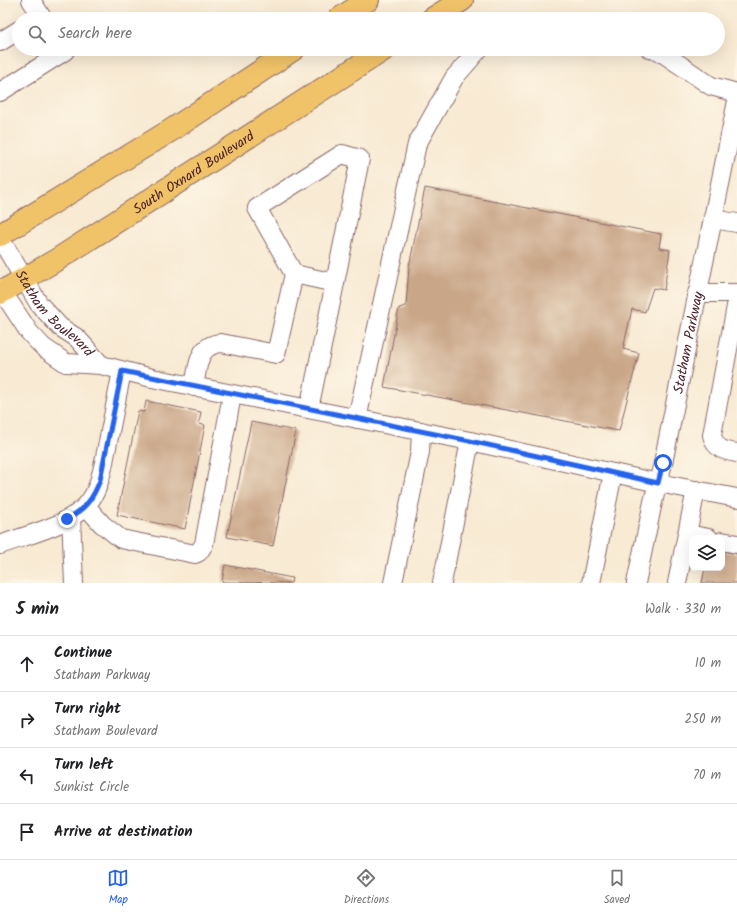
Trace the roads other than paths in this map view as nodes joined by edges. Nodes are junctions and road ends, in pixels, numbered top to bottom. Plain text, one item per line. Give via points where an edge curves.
1 (31, 0) edge
2 (368, 0) edge
3 (462, 0) edge
4 (37, 12) edge
5 (350, 12) edge
6 (443, 12) edge
7 (12, 34) edge
8 (0, 42) edge
9 (57, 56) edge
10 (283, 56) edge
11 (374, 56) edge
12 (473, 56) edge
13 (667, 56) edge
14 (0, 92) edge
15 (737, 93) edge
16 (737, 101) edge
17 (713, 219) junction
18 (737, 223) edge
19 (0, 235) edge
20 (0, 238) edge
21 (294, 274) junction
22 (24, 279) junction
23 (335, 283) junction
24 (1, 291) edge
25 (697, 293) junction
26 (737, 293) edge
27 (737, 300) edge
28 (101, 365) junction
29 (122, 371) junction
30 (194, 387) junction
31 (232, 395) junction
32 (309, 409) junction
33 (357, 419) junction
34 (421, 431) junction
35 (470, 441) junction
36 (737, 453) edge
37 (613, 473) junction
38 (658, 483) junction
39 (696, 490) junction
40 (737, 498) edge
41 (86, 506) junction
42 (71, 517) junction
43 (687, 534) junction
44 (692, 535) edge
45 (725, 542) edge
46 (0, 544) edge
47 (737, 544) edge
48 (74, 583) edge
49 (392, 583) edge
50 (442, 583) edge
51 (591, 583) edge
52 (636, 583) edge
53 (677, 583) edge

1 - 4 street
2 - 5 main road
3 - 6 main road
7 - 8 street
9 - 14 street
10 - 19 main road via 166,133
11 - 22 main road, South Oxnard Boulevard
12 - 33 street via 454,78 417,144
13 - 15 street via 711,86
16 - 17 street, Statham Parkway
17 - 18 street
17 - 25 street, Statham Parkway
20 - 22 street, Statham Boulevard
21 - 23 street
21 - 23 street via 257,208 342,154 360,158
21 - 30 street via 276,354 221,343 212,344 201,357
22 - 24 main road, South Oxnard Boulevard
22 - 28 street, Statham Boulevard via 50,317 77,338
23 - 32 street
24 - 28 street, Statham Boulevard via 29,332 44,347 66,363
25 - 26 street
25 - 38 street, Statham Parkway
27 - 36 street via 712,435 714,443 719,448
28 - 29 street, Statham Boulevard
29 - 30 street, Statham Boulevard
29 - 41 street via 103,467 94,494
30 - 31 street, Statham Boulevard
31 - 32 street, Statham Boulevard
31 - 41 street via 204,544 199,552 195,554 121,539 102,524
32 - 33 street, Statham Boulevard
33 - 34 street, Statham Boulevard
34 - 35 street, Statham Boulevard
34 - 49 street via 420,452
35 - 37 street, Statham Boulevard
35 - 50 street
37 - 38 street, Statham Boulevard
37 - 51 street
38 - 39 street, Statham Boulevard
38 - 52 street, Statham Parkway
39 - 40 street, Statham Boulevard
39 - 43 street
41 - 42 street
42 - 46 street
42 - 48 street
43 - 44 street
43 - 53 street
45 - 47 street

